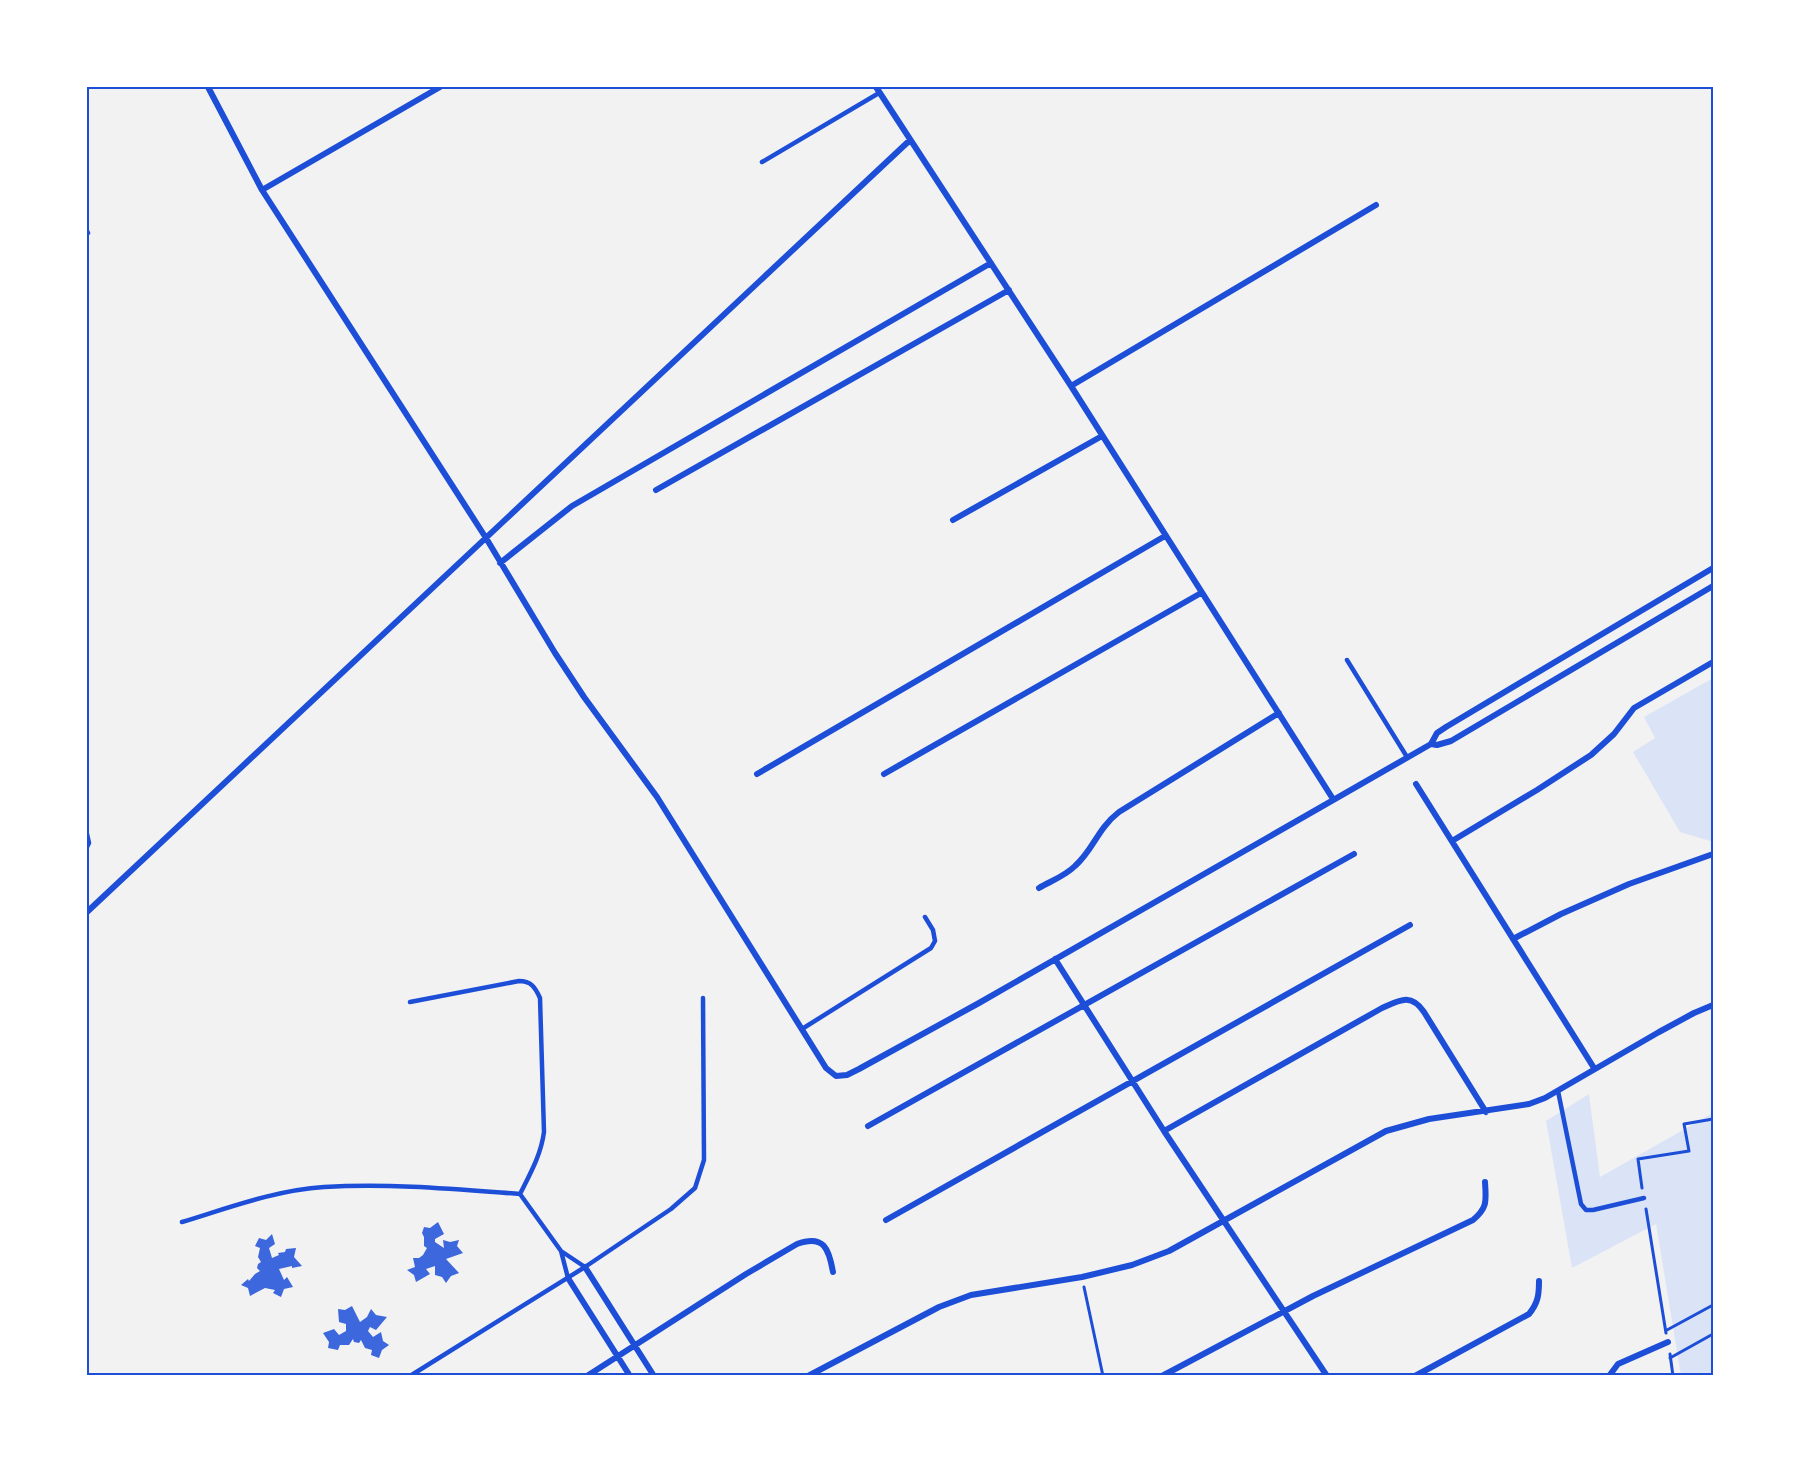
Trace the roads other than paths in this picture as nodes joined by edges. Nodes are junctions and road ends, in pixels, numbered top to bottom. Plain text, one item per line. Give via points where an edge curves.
1 (208, 87) edge
2 (440, 87) edge
3 (878, 90) edge
4 (909, 141) junction
5 (762, 162) dead end
6 (262, 190) junction
7 (1376, 205) dead end
8 (991, 263) junction
9 (1009, 290) junction
10 (1071, 386) junction
11 (1102, 436) junction
12 (656, 490) dead end
13 (953, 520) dead end
14 (1165, 536) junction
15 (486, 538) junction
16 (500, 562) junction
17 (1713, 568) edge
18 (1713, 586) edge
19 (1201, 593) junction
20 (1347, 660) dead end
21 (1713, 662) edge
22 (1279, 713) junction
23 (1431, 744) junction
24 (1407, 757) junction
25 (757, 774) dead end
26 (884, 774) dead end
27 (1416, 784) dead end
28 (1333, 800) junction
29 (87, 834) edge
30 (1452, 841) junction
31 (87, 847) edge
32 (1354, 854) dead end
33 (1713, 854) edge
34 (1039, 888) dead end
35 (87, 912) edge
36 (925, 916) dead end
37 (1410, 925) dead end
38 (1513, 939) junction
39 (1055, 959) junction
40 (703, 998) dead end
41 (410, 1002) dead end
42 (1084, 1004) junction
43 (1713, 1005) edge
44 (802, 1029) junction
45 (1594, 1068) junction
46 (1132, 1080) junction
47 (1558, 1092) junction
48 (1486, 1112) junction
49 (868, 1126) dead end
50 (1164, 1131) junction
51 (1485, 1182) dead end
52 (520, 1194) junction
53 (1644, 1198) road end
54 (886, 1220) dead end
55 (1223, 1220) junction
56 (182, 1222) dead end
57 (561, 1251) junction
58 (585, 1267) junction
59 (833, 1272) dead end
60 (568, 1278) junction
61 (1539, 1281) dead end
62 (1284, 1312) junction
63 (1668, 1342) road end
64 (635, 1346) junction
65 (618, 1357) junction
66 (410, 1376) edge
67 (587, 1376) edge
68 (630, 1376) edge
69 (654, 1376) edge
70 (808, 1376) edge
71 (1162, 1376) edge
72 (1328, 1376) edge
73 (1415, 1376) edge
74 (1609, 1376) edge

1 - 6 street
2 - 6 street
3 - 4 street
3 - 5 lane
4 - 8 street
4 - 15 street
6 - 15 street
7 - 10 street
8 - 9 street
8 - 16 street via 572,506
9 - 10 street
9 - 12 street
10 - 11 street
11 - 13 street
11 - 14 street
14 - 19 street
14 - 25 street
15 - 16 street
15 - 35 street
16 - 44 street via 584,697 657,797
17 - 23 street via 1465,715 1437,734
18 - 23 street via 1451,741
19 - 22 street
19 - 26 street
20 - 24 lane
21 - 30 street via 1634,708 1614,735 1591,755
22 - 28 street
22 - 34 street via 1119,812 1102,826 1076,866
23 - 24 street
24 - 28 street
27 - 30 street
28 - 39 street
29 - 31 lane
30 - 38 street
32 - 42 street
33 - 38 street via 1629,884
36 - 44 lane via 933,930 935,941 931,948
37 - 46 street
38 - 45 street
39 - 42 street
39 - 44 street via 847,1075 832,1074 826,1068
40 - 58 lane via 704,1160 699,1179 687,1197
41 - 52 lane via 519,981 528,981 536,988 540,998 544,1132 536,1161
42 - 46 street
42 - 49 street
43 - 45 street
45 - 47 street
46 - 50 street
46 - 54 street
47 - 48 street via 1529,1104
47 - 53 lane via 1581,1204 1586,1210 1593,1210
48 - 50 street via 1424,1012 1411,1000 1382,1008
48 - 55 street via 1429,1119 1386,1131
50 - 55 street
51 - 62 street via 1486,1204 1473,1220
52 - 56 lane via 412,1185 322,1187 253,1200
52 - 57 lane
55 - 62 street
55 - 70 street via 1169,1251 1132,1265 971,1295 939,1307
57 - 58 lane
57 - 60 lane
58 - 60 lane
58 - 64 street
59 - 64 street via 827,1248 806,1241 746,1274
60 - 65 street
60 - 66 lane
61 - 73 street via 1536,1305 1529,1314
62 - 71 street
62 - 72 street
63 - 74 street via 1618,1364
64 - 65 street
64 - 69 street
65 - 67 street
65 - 68 street

